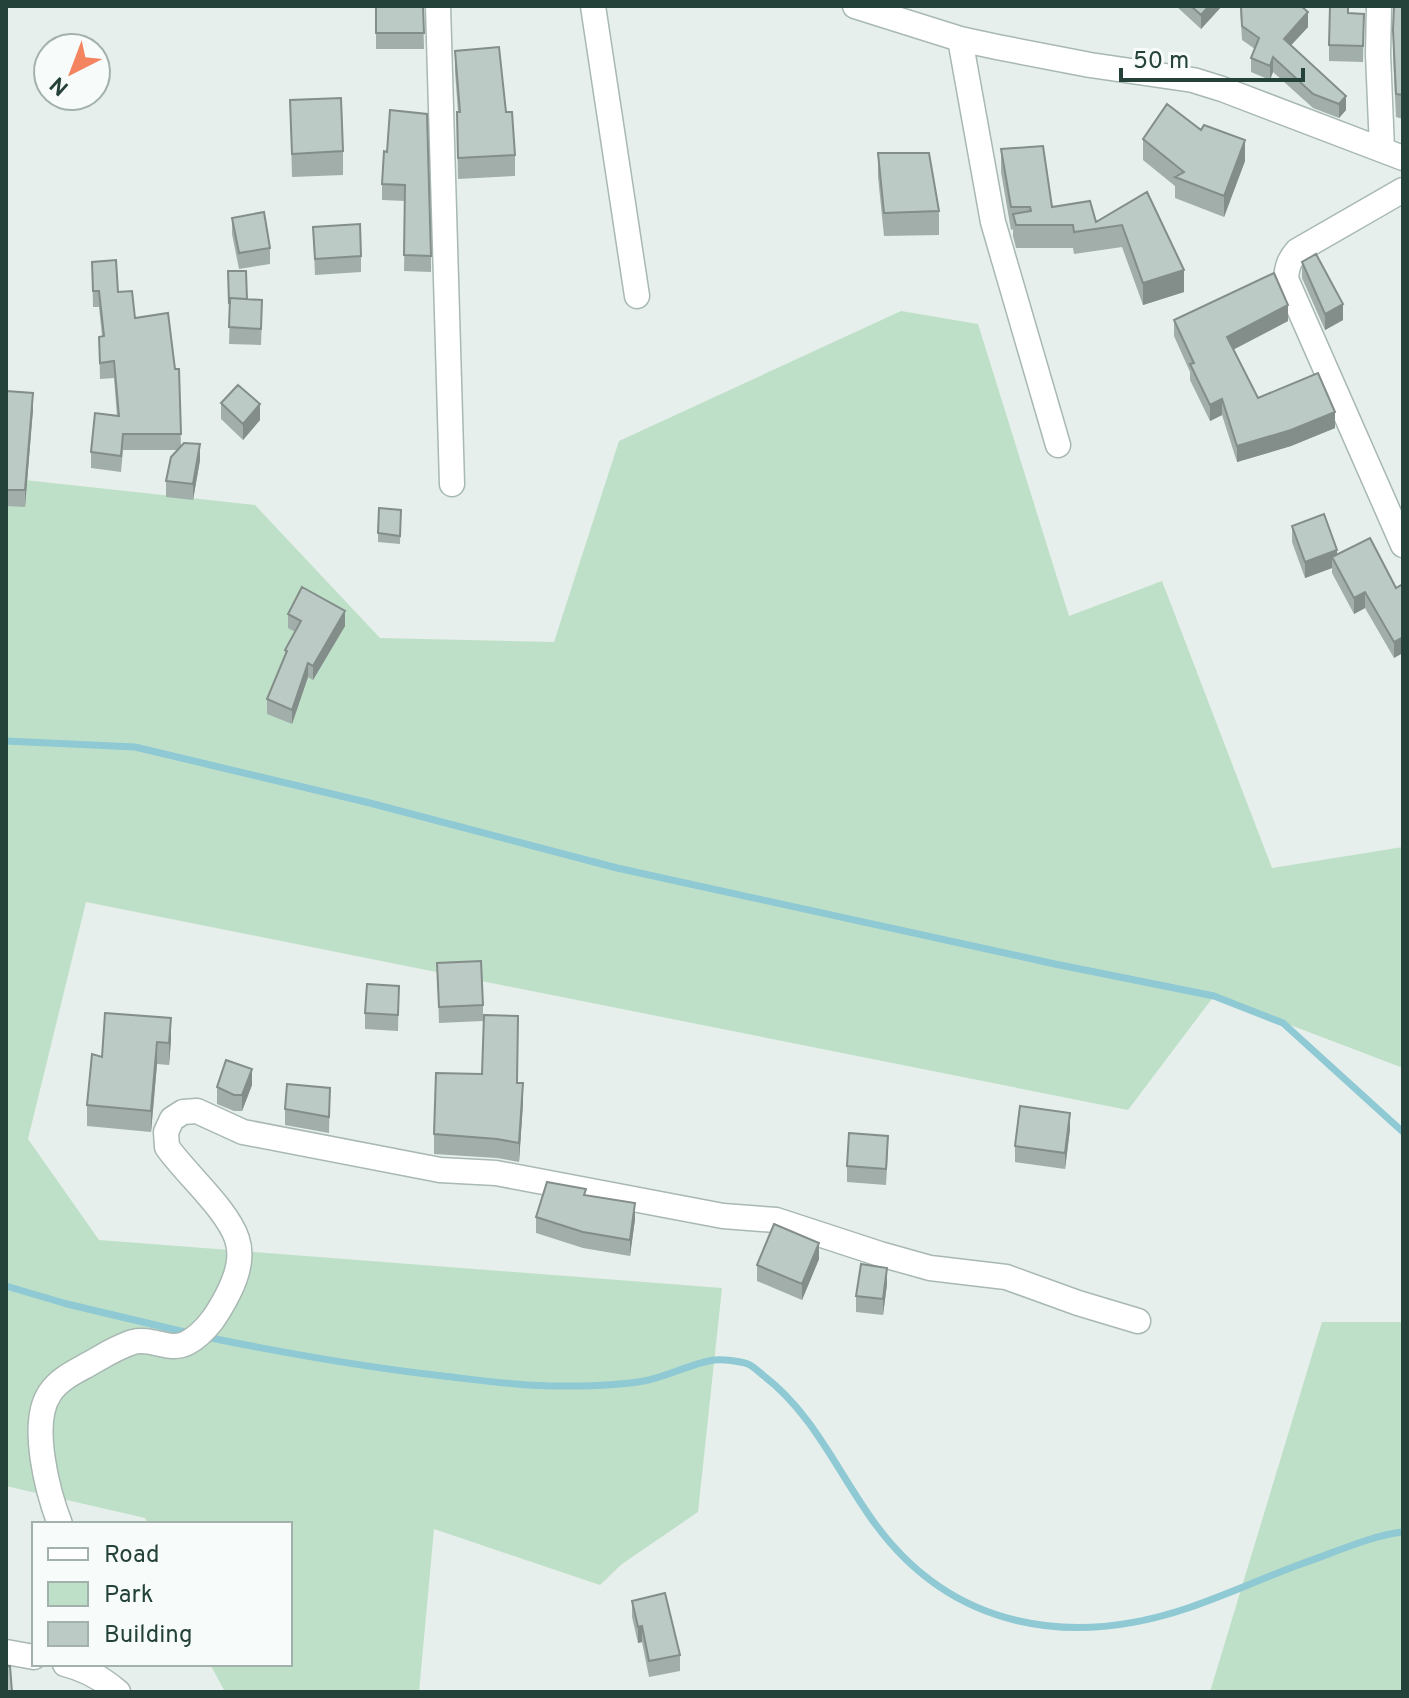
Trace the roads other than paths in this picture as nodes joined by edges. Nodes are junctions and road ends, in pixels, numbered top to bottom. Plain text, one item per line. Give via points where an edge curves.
1 (438, 6) edge
2 (593, 6) edge
3 (855, 6) edge
4 (1379, 6) edge
5 (960, 39) junction
6 (1392, 153) edge
7 (1403, 190) edge
8 (637, 296) dead end
9 (1058, 445) dead end
10 (452, 484) dead end
11 (1403, 545) edge
12 (1138, 1321) dead end
13 (59, 1522) edge
14 (6, 1652) edge
15 (32, 1657) edge
16 (72, 1666) edge
17 (114, 1666) edge
18 (121, 1692) edge

1 - 10 street
2 - 8 street
3 - 5 street
4 - 6 street via 1378,54
5 - 6 street via 1193,80
5 - 9 street via 993,222
7 - 11 street via 1297,251 1286,279
12 - 13 street via 1006,1277 930,1268 776,1220 723,1216 496,1173 440,1170 243,1132 197,1111 183,1112 166,1132 167,1147 237,1238 241,1255 234,1282 217,1315 184,1344 136,1341 66,1378 49,1394 40,1430
14 - 15 street
16 - 18 street
17 - 18 street

